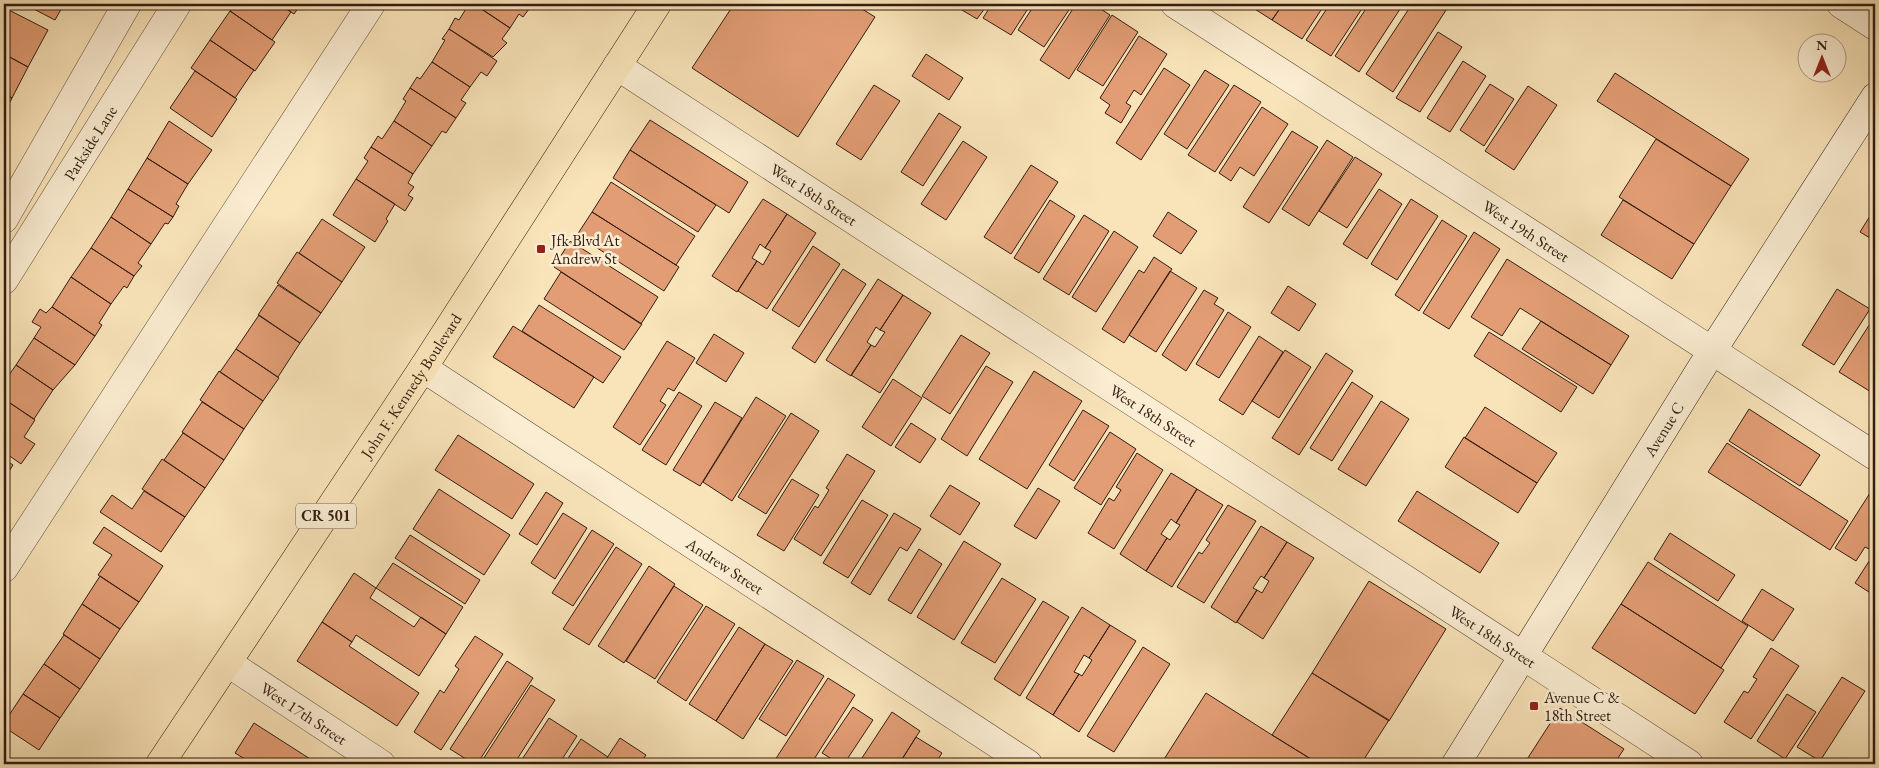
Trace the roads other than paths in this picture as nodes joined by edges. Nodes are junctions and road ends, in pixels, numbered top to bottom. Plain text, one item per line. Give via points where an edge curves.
1 (127, 4) edge
2 (177, 4) edge
3 (371, 4) edge
4 (657, 4) edge
5 (1175, 4) edge
6 (1841, 4) edge
7 (1875, 26) edge
8 (617, 66) junction
9 (1875, 97) edge
10 (4, 219) edge
11 (4, 280) edge
12 (1712, 351) junction
13 (423, 368) junction
14 (1875, 456) edge
15 (4, 568) edge
16 (1524, 657) junction
17 (228, 663) junction
18 (160, 764) edge
19 (381, 764) edge
20 (1028, 764) edge
21 (1456, 764) edge
22 (1689, 764) edge

1 - 10 street
2 - 11 street, Parkside Lane
3 - 15 street
4 - 8 main road, John F. Kennedy Boulevard / CR 501
5 - 12 street, West 19th Street
6 - 7 street
8 - 13 main road, John F. Kennedy Boulevard / CR 501
8 - 16 street, West 18th Street
9 - 12 street, Avenue C
12 - 14 street, West 19th Street
12 - 16 street, Avenue C
13 - 17 main road, John F. Kennedy Boulevard / CR 501
13 - 20 street, Andrew Street
16 - 21 street, Avenue C
16 - 22 street, West 18th Street
17 - 18 main road, John F. Kennedy Boulevard / CR 501
17 - 19 street, West 17th Street

